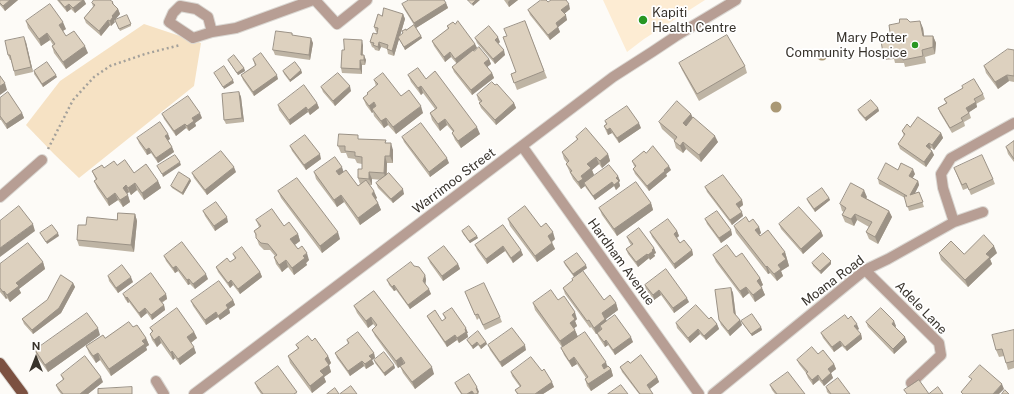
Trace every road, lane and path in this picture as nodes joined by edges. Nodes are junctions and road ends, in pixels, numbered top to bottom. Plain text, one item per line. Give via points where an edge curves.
1 (314, 0) edge
2 (367, 0) edge
3 (736, 0) edge
4 (212, 32) junction
5 (193, 38) junction
6 (1014, 123) edge
7 (522, 146) junction
8 (42, 160) joint
9 (0, 196) edge
10 (983, 212) dead end
11 (954, 222) junction
12 (865, 270) junction
13 (0, 363) edge
14 (156, 381) dead end
15 (910, 383) dead end
16 (23, 394) edge
17 (164, 394) edge
18 (194, 394) edge
19 (699, 394) edge
20 (713, 394) edge

1 - 2 street via 337,24
1 - 4 street via 236,28
3 - 7 street, Warrimoo Street via 681,32 613,77
4 - 5 street
4 - 5 street via 208,17 196,9 180,6 173,12 169,22
5 - 8 path via 186,43 110,66 94,77 73,100
6 - 11 street via 951,158 941,174 942,188
7 - 18 street, Warrimoo Street
7 - 19 street, Hardham Avenue
8 - 9 street
10 - 11 street, Moana Road
11 - 12 street, Moana Road
12 - 15 street, Adele Lane via 939,343 941,355
12 - 20 street, Moana Road
13 - 16 main road
14 - 17 street

